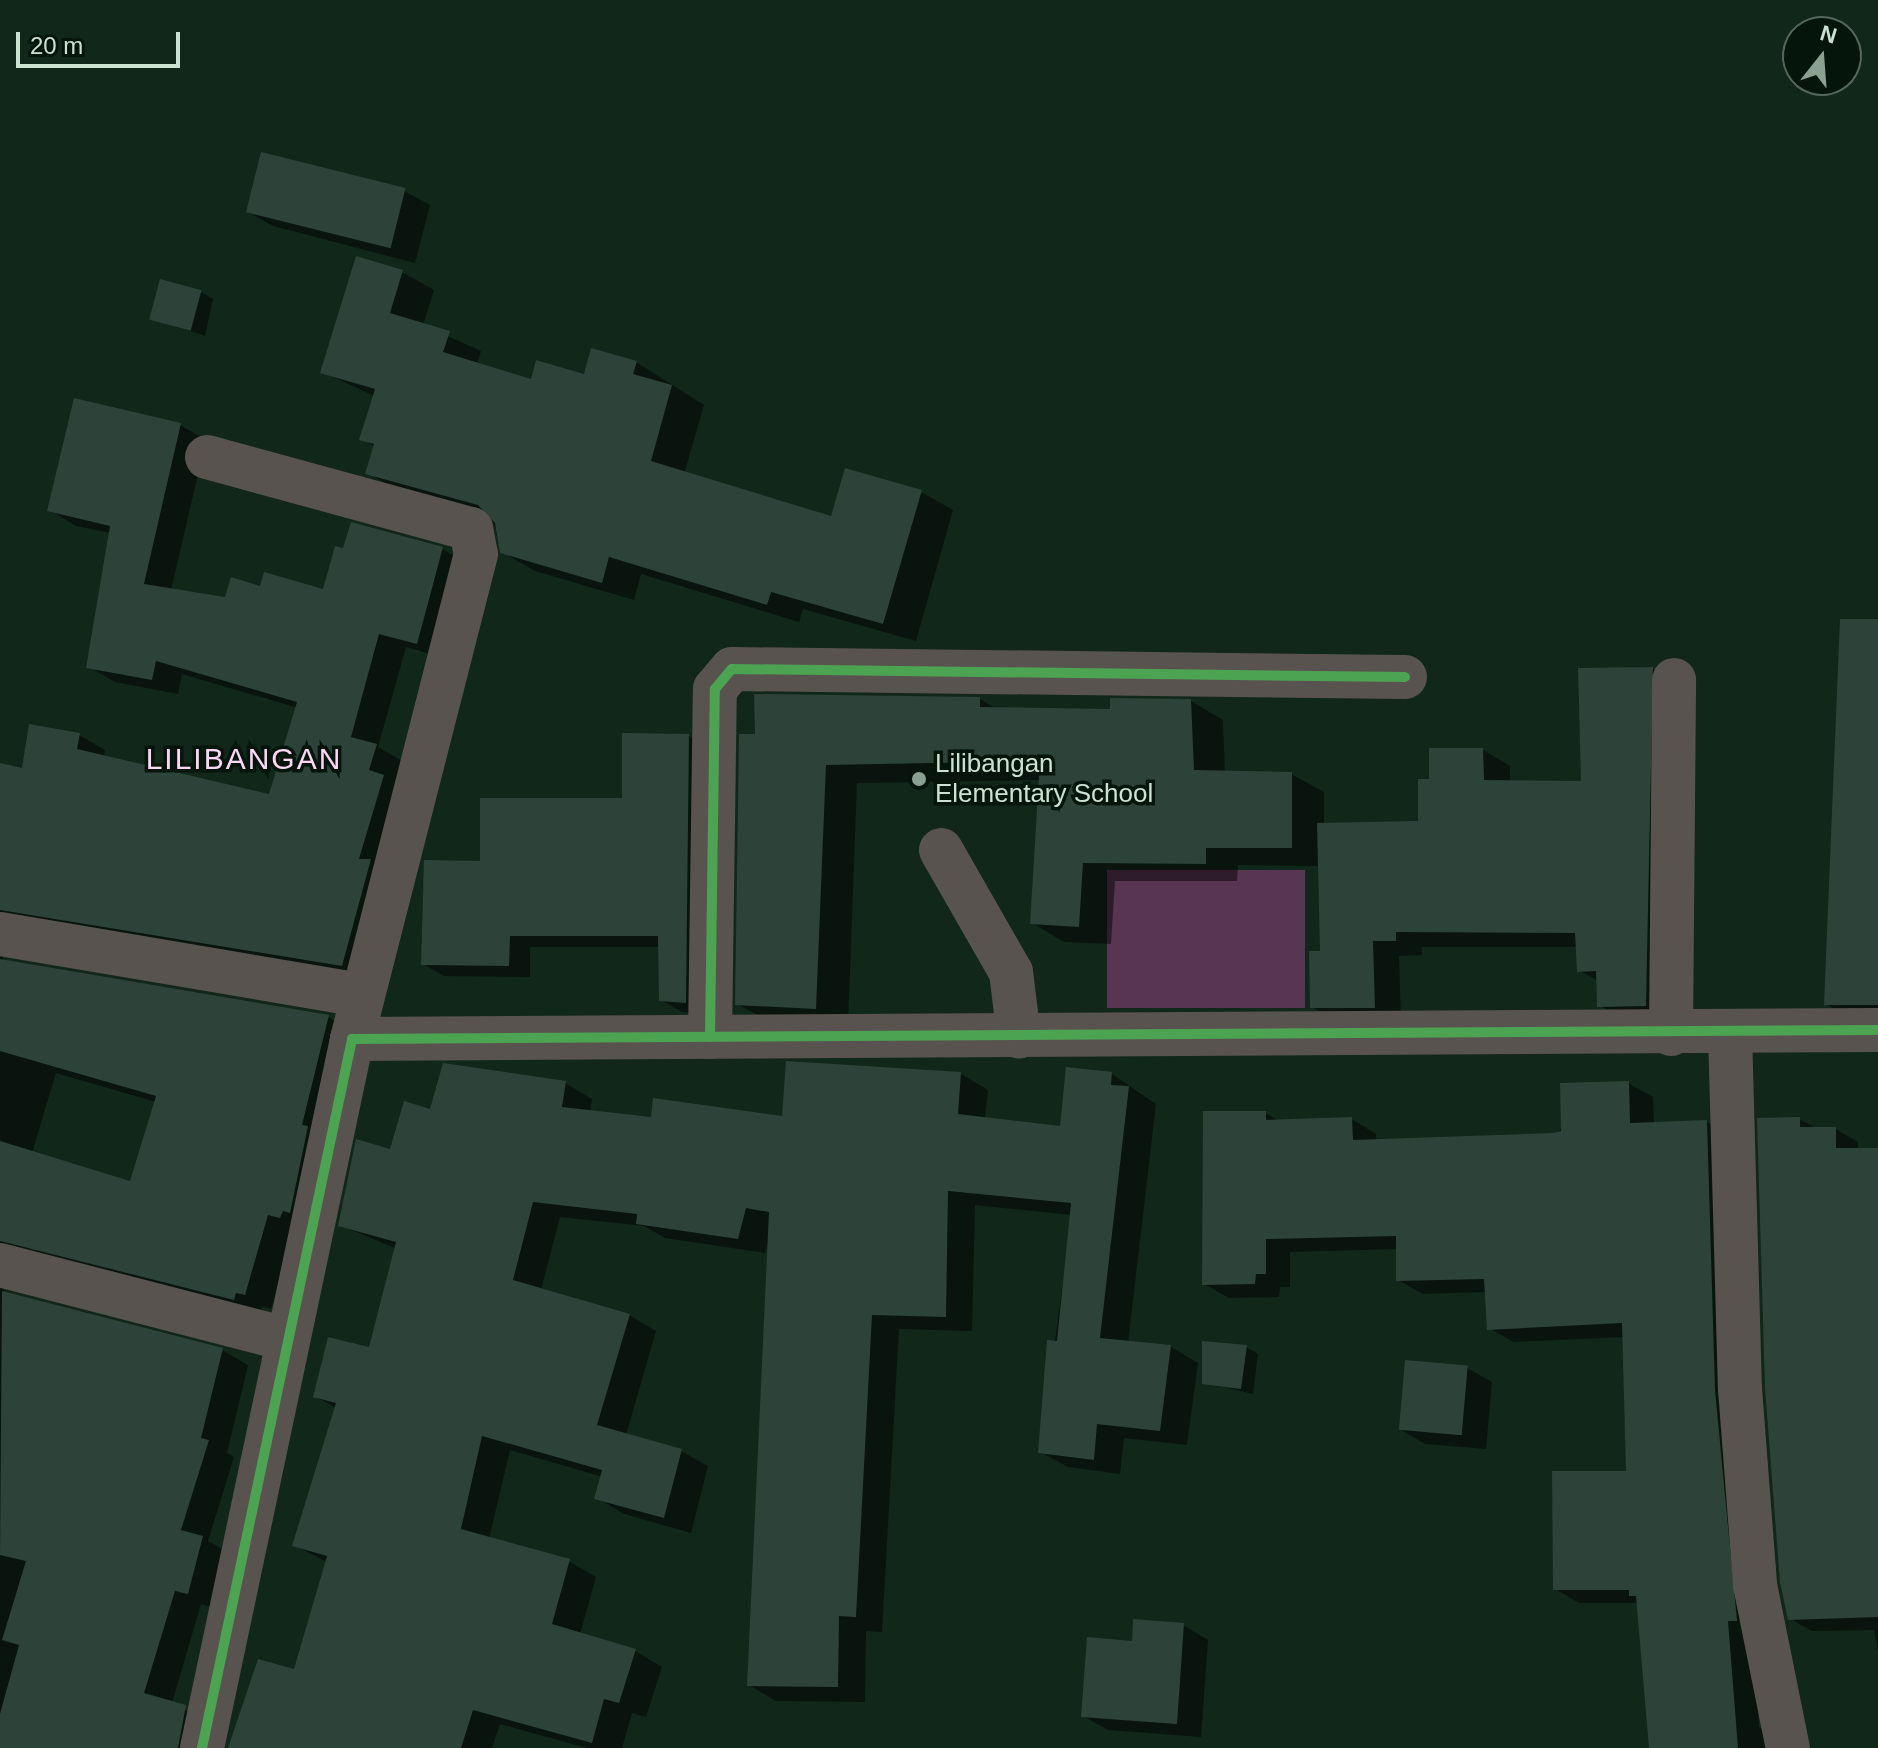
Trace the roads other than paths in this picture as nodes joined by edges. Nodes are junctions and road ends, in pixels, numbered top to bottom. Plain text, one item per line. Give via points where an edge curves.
1 (207, 457) dead end
2 (1405, 677) dead end
3 (1674, 680) dead end
4 (941, 850) dead end
5 (0, 934) edge
6 (362, 995) junction
7 (1878, 1030) edge
8 (1730, 1033) junction
9 (1671, 1034) junction
10 (710, 1037) junction
11 (1019, 1037) junction
12 (352, 1039) junction
13 (0, 1265) edge
14 (287, 1339) junction
15 (202, 1748) edge
16 (1788, 1748) edge

1 - 6 street via 471,529 476,554
2 - 10 street via 732,669 715,689
3 - 9 street
4 - 11 street via 1011,972
5 - 6 street
6 - 12 street
7 - 8 street
8 - 9 street
8 - 16 street via 1740,1389 1755,1585
9 - 11 street
10 - 11 street
10 - 12 street
12 - 14 street
13 - 14 street
14 - 15 street

